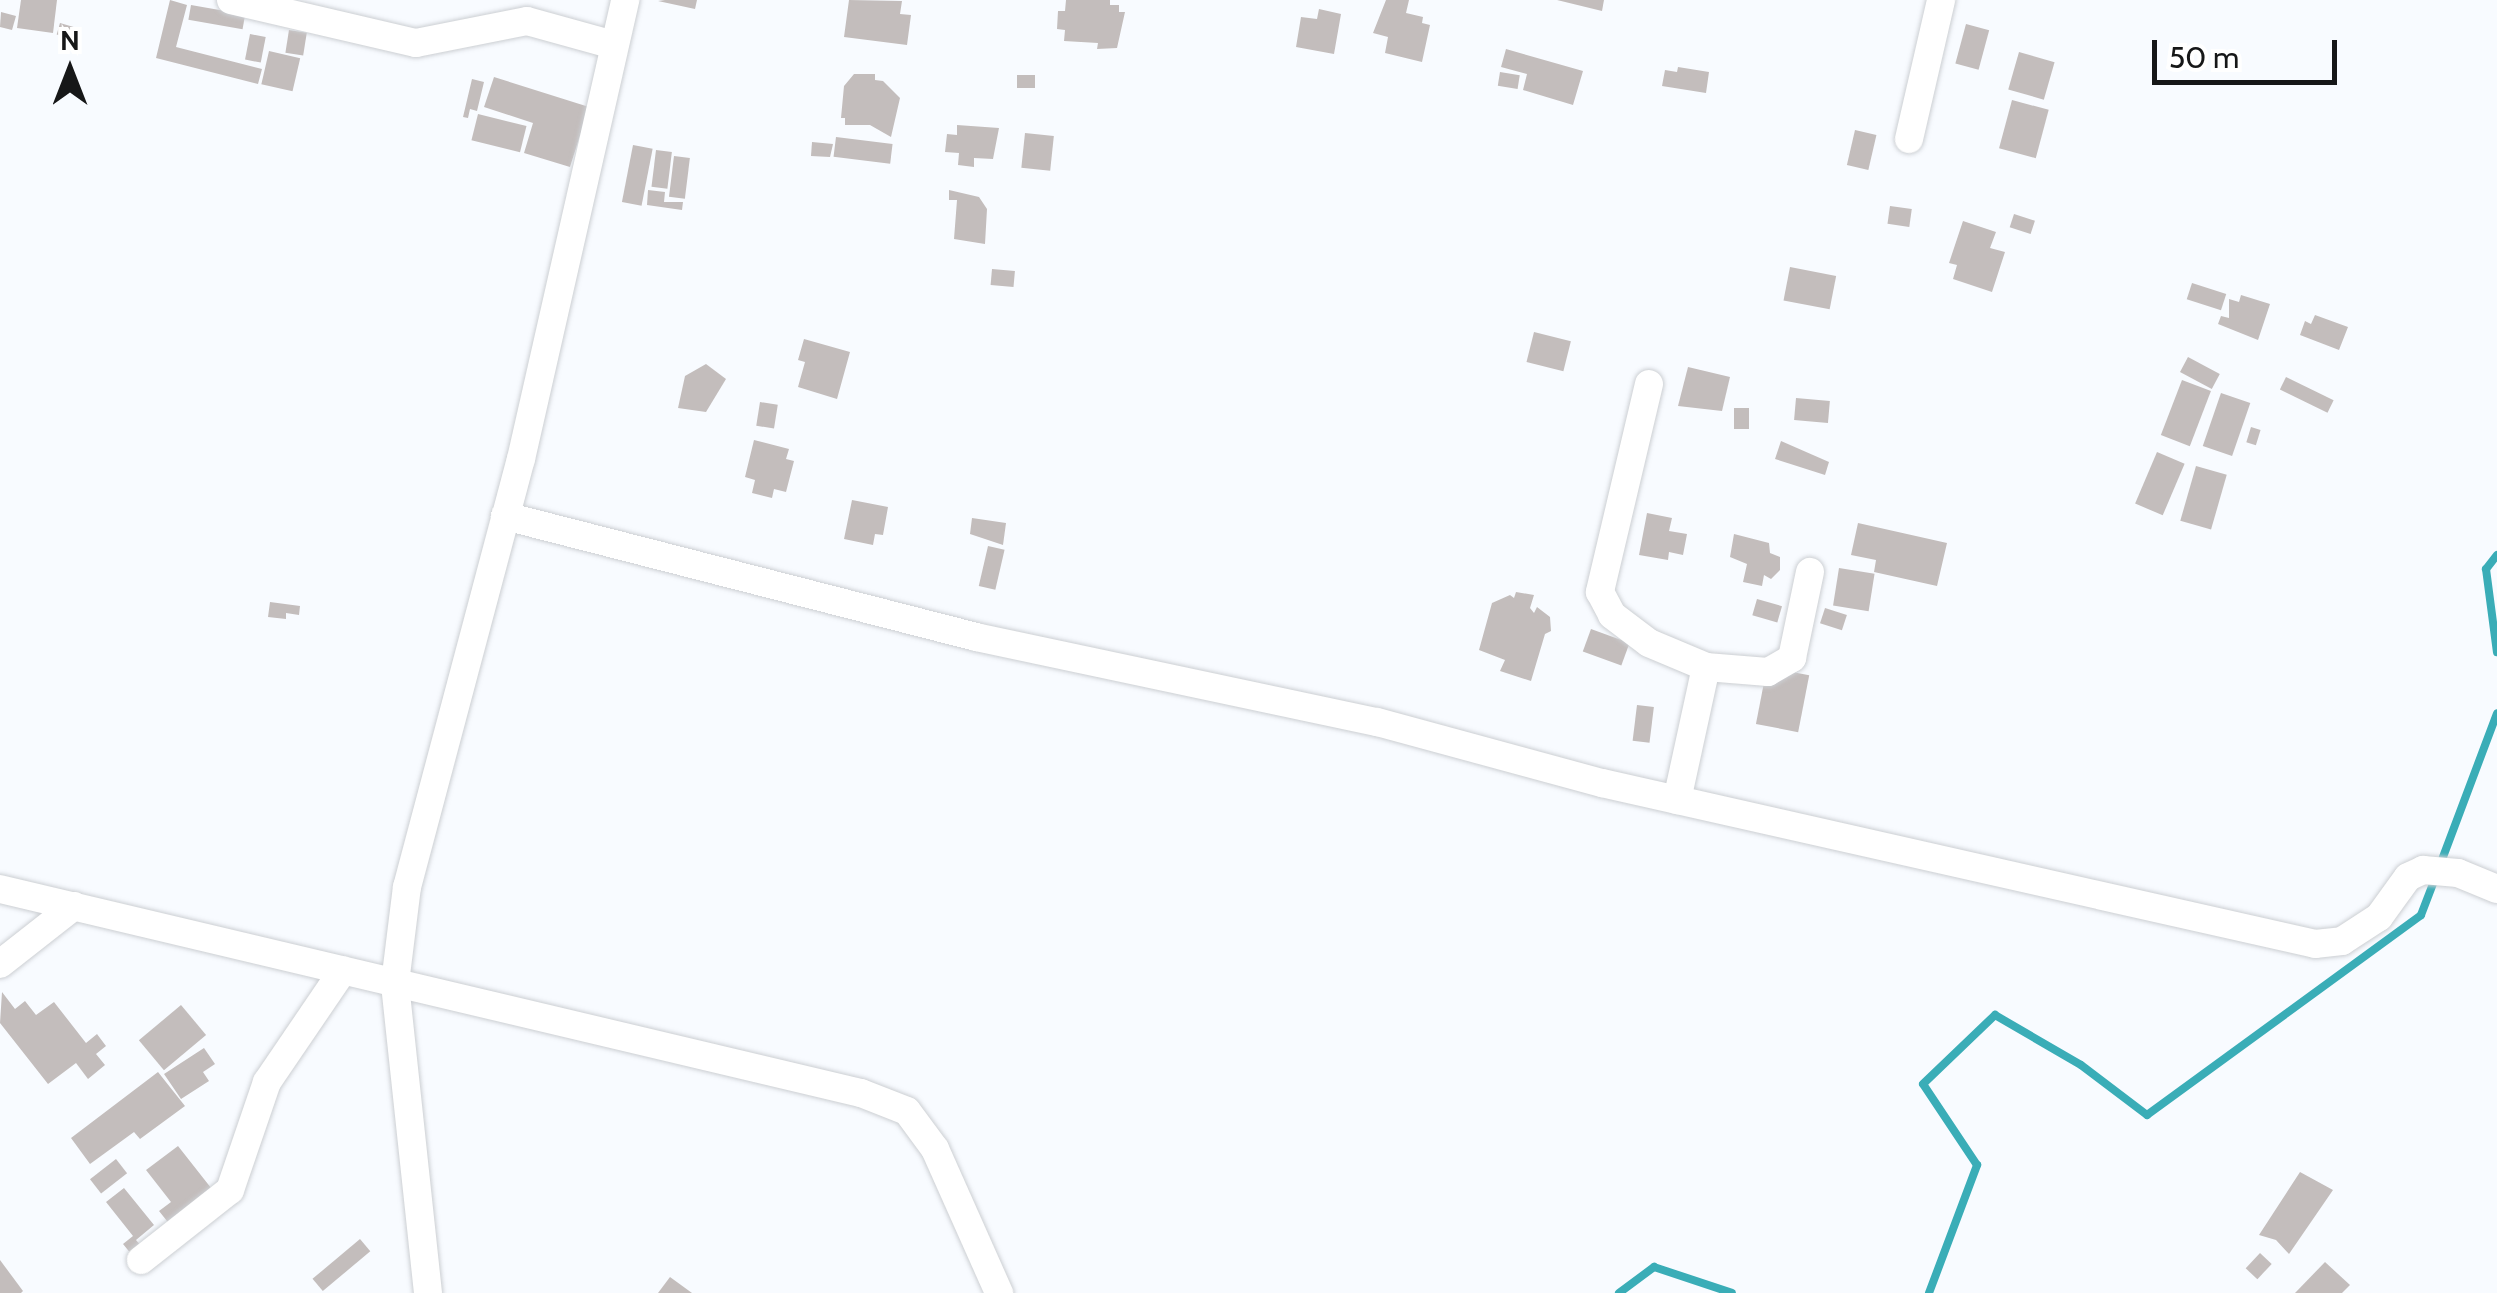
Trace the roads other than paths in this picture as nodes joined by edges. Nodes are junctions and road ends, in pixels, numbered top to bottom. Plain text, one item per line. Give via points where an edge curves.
1 (232, 0) edge
2 (625, 0) edge
3 (1941, 0) edge
4 (614, 45) junction
5 (1909, 139) dead end
6 (1649, 384) dead end
7 (505, 516) junction
8 (1810, 572) dead end
9 (1706, 667) junction
10 (1678, 800) junction
11 (2497, 888) edge
12 (0, 889) edge
13 (74, 906) junction
14 (0, 964) edge
15 (343, 970) junction
16 (395, 983) junction
17 (141, 1260) dead end
18 (428, 1293) edge
19 (998, 1293) edge

1 - 4 street via 416,43 527,21
2 - 4 street
3 - 5 street
4 - 7 street
6 - 9 street via 1600,592 1612,616 1649,642
7 - 10 street via 976,637 1377,722
7 - 16 street via 416,851
8 - 9 street via 1792,658 1784,666 1768,672
9 - 10 street
10 - 11 street via 2315,944 2342,941 2379,917 2422,870 2458,873
12 - 13 street
13 - 14 street
13 - 15 street
15 - 16 street
15 - 17 street via 267,1082 230,1190
16 - 18 street
16 - 19 street via 860,1092 906,1111 935,1149

